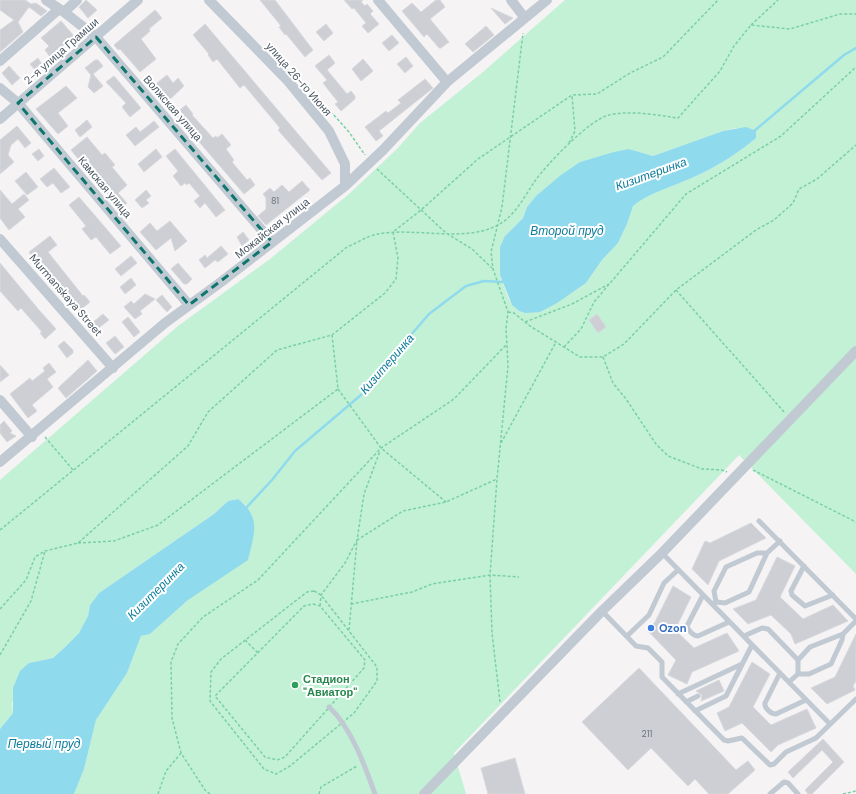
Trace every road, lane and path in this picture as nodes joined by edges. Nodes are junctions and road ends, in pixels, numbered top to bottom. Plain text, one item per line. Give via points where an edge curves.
1 (46, 0) edge
2 (77, 0) edge
3 (138, 0) edge
4 (209, 0) edge
5 (378, 0) edge
6 (511, 0) edge
7 (547, 0) edge
8 (718, 0) edge
9 (778, 0) edge
10 (62, 10) junction
11 (856, 14) edge
12 (524, 17) junction
13 (751, 25) junction
14 (523, 32) dead end
15 (96, 37) junction
16 (0, 61) edge
17 (856, 67) edge
18 (447, 82) junction
19 (0, 88) edge
20 (308, 90) dead end
21 (572, 95) junction
22 (18, 103) junction
23 (0, 119) edge
24 (511, 138) junction
25 (568, 144) junction
26 (856, 145) edge
27 (370, 163) junction
28 (345, 186) junction
29 (421, 210) junction
30 (498, 225) junction
31 (393, 232) junction
32 (446, 233) junction
33 (0, 238) edge
34 (272, 242) junction
35 (493, 269) junction
36 (610, 284) junction
37 (676, 290) junction
38 (189, 305) junction
39 (508, 312) junction
40 (525, 322) junction
41 (332, 335) junction
42 (556, 342) junction
43 (507, 344) junction
44 (564, 347) junction
45 (856, 352) edge
46 (603, 357) junction
47 (114, 368) junction
48 (338, 389) junction
49 (0, 400) edge
50 (790, 418) junction
51 (36, 433) junction
52 (500, 445) junction
53 (381, 448) junction
54 (0, 462) edge
55 (744, 466) junction
56 (73, 470) junction
57 (735, 475) junction
58 (497, 479) junction
59 (446, 502) junction
60 (759, 521) dead end
61 (856, 522) edge
62 (0, 530) edge
63 (357, 540) junction
64 (780, 541) junction
65 (78, 543) junction
66 (45, 551) junction
67 (662, 553) junction
68 (767, 553) junction
69 (804, 566) junction
70 (678, 570) junction
71 (490, 575) junction
72 (519, 577) dead end
73 (321, 594) junction
74 (702, 595) junction
75 (832, 595) junction
76 (714, 603) junction
77 (351, 604) junction
78 (320, 606) junction
79 (0, 608) edge
80 (602, 611) junction
81 (856, 620) edge
82 (729, 622) junction
83 (349, 631) junction
84 (843, 634) junction
85 (627, 636) junction
86 (744, 636) junction
87 (245, 640) junction
88 (752, 645) junction
89 (258, 653) junction
90 (0, 655) edge
91 (798, 660) junction
92 (742, 664) junction
93 (780, 673) junction
94 (798, 674) junction
95 (789, 682) junction
96 (678, 694) junction
97 (698, 696) dead end
98 (856, 699) edge
99 (806, 700) junction
100 (686, 702) junction
101 (329, 708) junction
102 (695, 710) junction
103 (502, 714) junction
104 (342, 722) junction
105 (830, 724) junction
106 (181, 753) junction
107 (363, 765) junction
108 (856, 791) edge
109 (158, 794) edge
110 (210, 794) edge
111 (319, 794) edge
112 (375, 794) edge
113 (424, 794) edge
114 (770, 794) edge
115 (798, 794) edge
116 (844, 794) edge

1 - 10 street, Волжская улица
2 - 10 street
3 - 15 street, 2-я улица Грамши
4 - 28 street, улица 26-го Июня via 288,81 329,131 345,164
5 - 18 street
6 - 12 street
7 - 12 street, Можайская улица
8 - 21 path via 663,58 597,94
9 - 13 path
10 - 15 street, Волжская улица
10 - 16 street
11 - 13 path via 840,14 790,29
12 - 18 street, Можайская улица
13 - 25 path via 734,46 720,71 678,118 638,113 608,115
14 - 24 path
15 - 22 street, 2-я улица Грамши
15 - 34 street, Волжская улица
17 - 36 path via 781,136 686,194
18 - 27 street, Можайская улица
19 - 22 street, Камская улица
20 - 27 path via 316,94 349,132
21 - 24 path
21 - 25 path via 575,131
22 - 23 street, 2-я улица Грамши
22 - 38 street, Камская улица
24 - 29 path via 478,159
24 - 30 path
25 - 30 path via 543,168 511,216
26 - 37 path via 817,178 799,189 793,203 774,220 756,230
27 - 28 street, Можайская улица
27 - 29 path
28 - 34 street, Можайская улица
29 - 31 path
29 - 32 path
30 - 32 path via 472,234
30 - 35 path via 491,252
31 - 32 path
31 - 41 path via 398,258 396,278 385,293
31 - 56 path via 376,234 347,247
32 - 35 path via 472,250
33 - 47 street, Murmanskaya Street
34 - 38 street, Можайская улица
35 - 39 path
36 - 40 path via 572,304
36 - 44 path via 594,302 581,329
37 - 46 path via 624,344
37 - 50 path
38 - 47 street, Можайская улица
39 - 40 path via 514,313
39 - 43 path
40 - 42 path
41 - 48 path
41 - 65 path via 277,350 208,412 188,446
42 - 44 path
42 - 52 path
43 - 52 path via 508,366
43 - 53 path via 454,399
44 - 46 path via 580,357
45 - 50 street
46 - 57 path via 613,384 656,444 668,456 702,469 722,470
47 - 51 street, Можайская улица
48 - 53 path
48 - 65 path via 158,525 114,541
49 - 51 street
50 - 55 street
51 - 54 street, Можайская улица
51 - 56 path
52 - 58 path
53 - 59 path
53 - 63 path via 364,494
53 - 106 path via 258,580 203,617 178,644 171,662 172,718
55 - 57 street
55 - 61 path
56 - 62 path
57 - 67 street
58 - 59 path
58 - 71 path
59 - 63 path via 403,511
60 - 64 lane
63 - 73 path via 345,563
63 - 77 path
64 - 68 lane
64 - 69 lane
65 - 66 path
66 - 79 path via 35,557 26,580
66 - 90 path via 31,601
67 - 70 lane
67 - 80 street
68 - 76 lane via 749,592 725,603
68 - 76 lane via 757,552 726,567 714,591
69 - 75 lane
69 - 75 lane via 791,591 792,595 805,606
70 - 74 lane
70 - 85 lane via 664,583 649,615
71 - 72 path
71 - 77 path via 432,584 412,592
71 - 103 path via 492,633
73 - 78 path
73 - 83 path
73 - 87 path via 307,592
74 - 76 lane
74 - 82 lane via 687,626 694,636
75 - 81 lane
76 - 82 lane
77 - 83 path
78 - 89 path via 304,606
78 - 101 path via 365,660 364,668
80 - 85 lane
80 - 103 street
81 - 84 lane
82 - 86 lane
83 - 104 path via 377,667 377,681 354,713
84 - 91 lane via 810,647
84 - 94 lane via 830,664 809,674
85 - 96 lane via 639,647 648,648 662,662 661,675
86 - 88 lane
86 - 91 lane via 765,627
87 - 89 path
87 - 104 path via 221,659 211,672 210,701 264,769 276,774 290,766
88 - 92 lane
88 - 93 lane
89 - 101 path via 215,696 265,757 277,760 285,757
91 - 94 lane
92 - 96 lane
92 - 102 lane via 726,696
93 - 95 lane
93 - 99 lane via 764,703 765,707 773,714
94 - 95 lane
95 - 99 lane
96 - 100 lane
97 - 100 lane
98 - 105 lane
99 - 105 lane
100 - 102 lane
101 - 104 lane
102 - 105 lane via 724,740 742,738 771,765 786,752 816,738
103 - 113 street
104 - 107 lane via 352,736
106 - 109 path via 166,771
106 - 110 path
107 - 111 path via 351,768 321,787
107 - 112 lane
108 - 116 path
114 - 115 lane via 784,782

